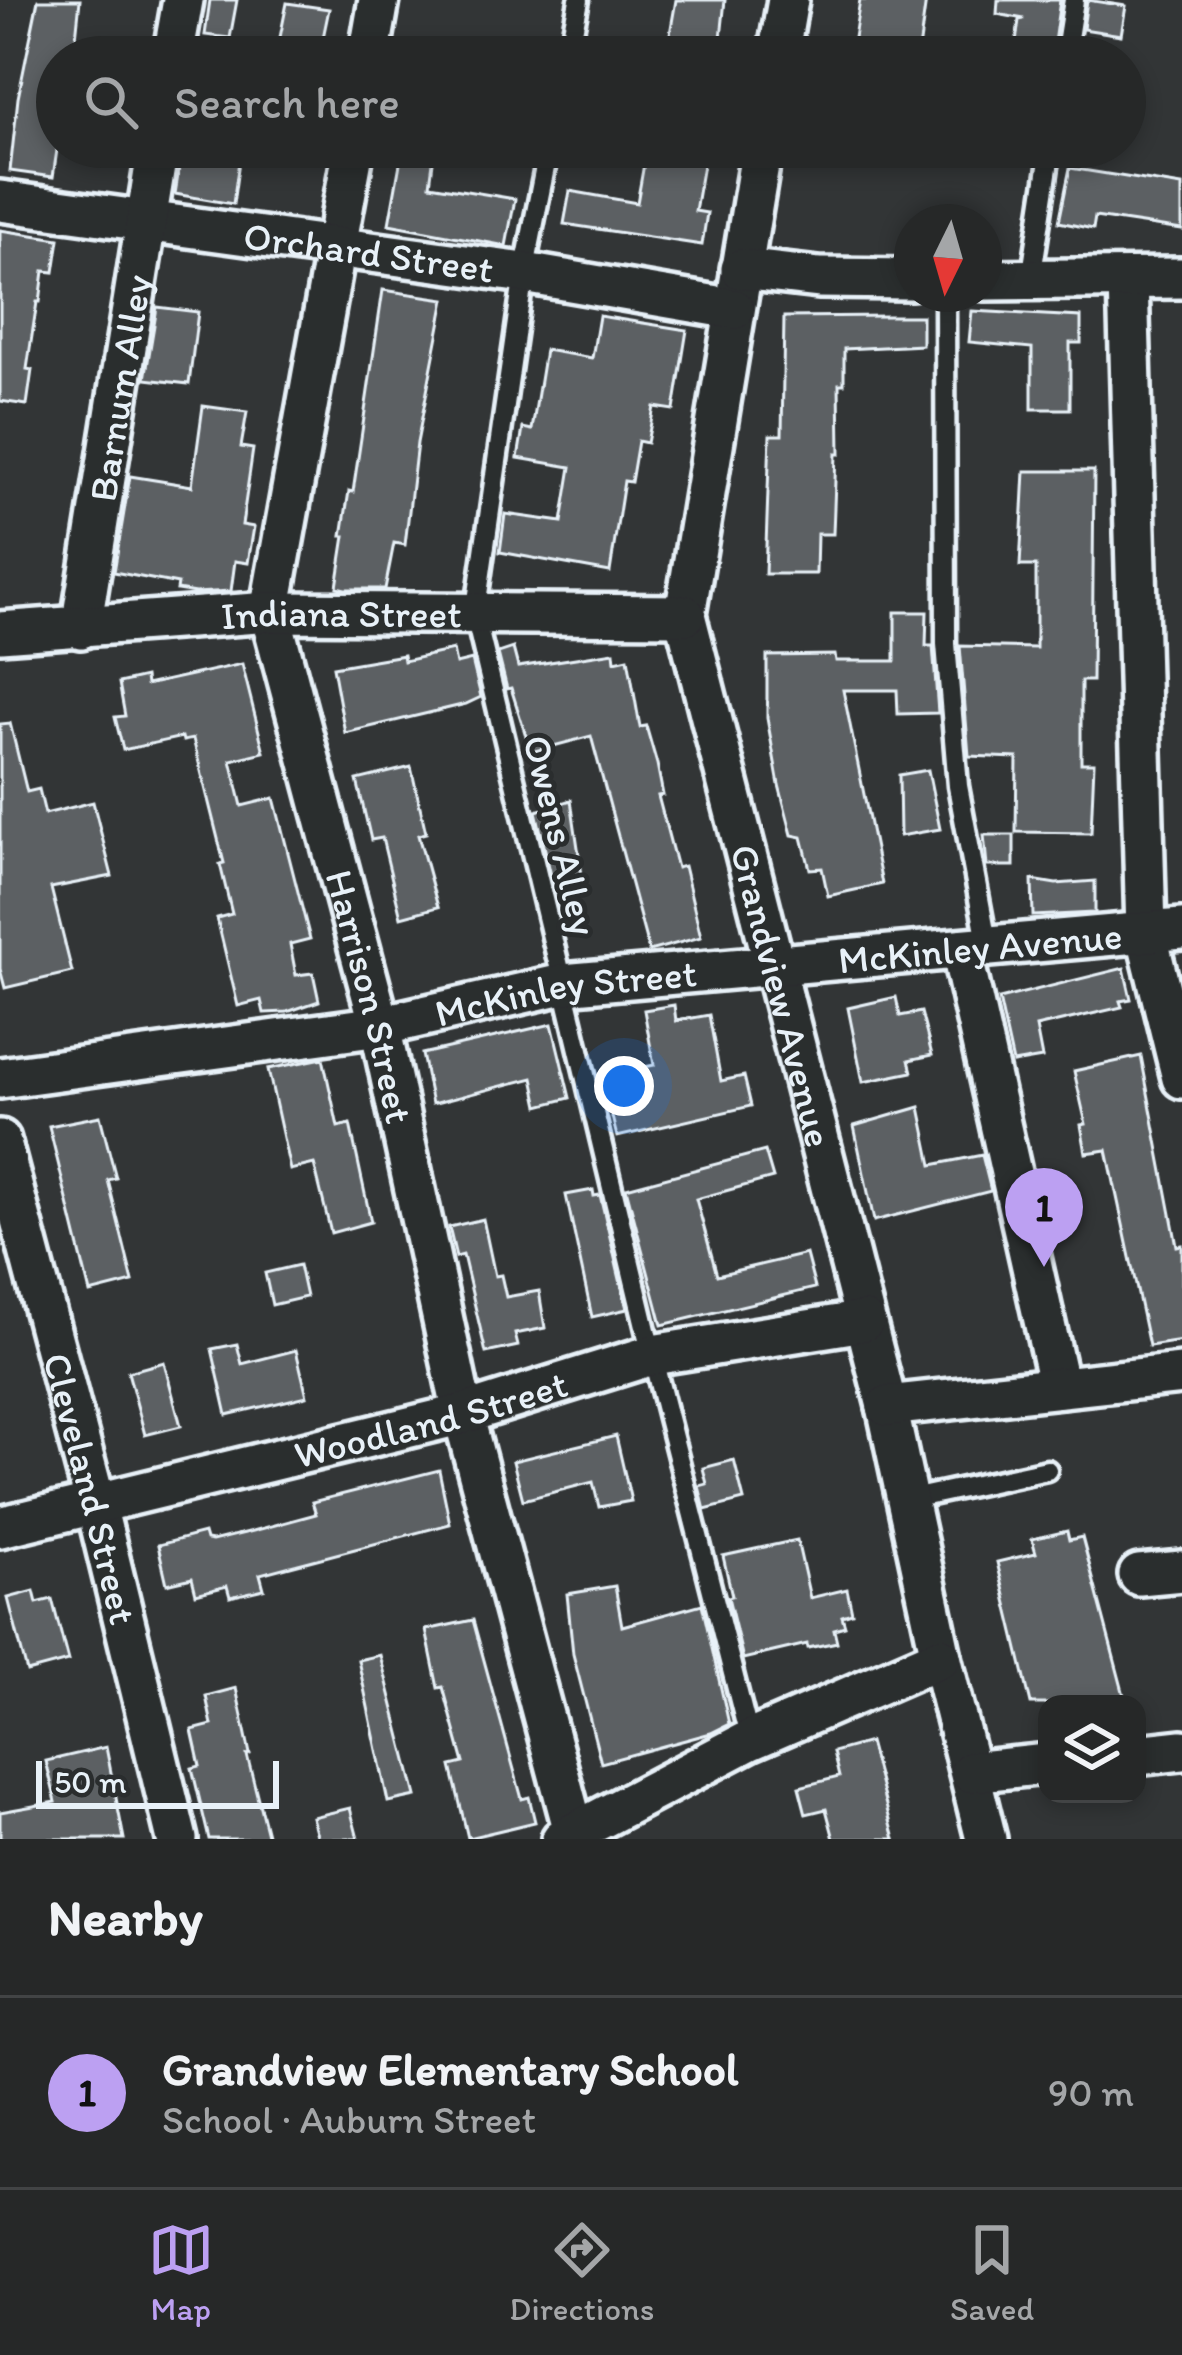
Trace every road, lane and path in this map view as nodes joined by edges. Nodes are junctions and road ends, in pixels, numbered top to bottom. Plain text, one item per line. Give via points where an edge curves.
1 (183, 0) edge
2 (379, 0) edge
3 (579, 0) edge
4 (788, 0) edge
5 (1074, 0) edge
6 (177, 36) edge
7 (373, 36) edge
8 (572, 36) edge
9 (782, 36) edge
10 (1068, 36) edge
11 (155, 168) edge
12 (350, 168) edge
13 (545, 168) edge
14 (758, 168) edge
15 (1048, 168) edge
16 (0, 202) edge
17 (146, 220) junction
18 (337, 248) junction
19 (741, 269) junction
20 (524, 273) junction
21 (1182, 278) edge
22 (894, 279) edge
23 (1129, 279) junction
24 (1002, 280) edge
25 (1030, 280) junction
26 (734, 309) junction
27 (945, 312) edge
28 (269, 612) junction
29 (476, 615) junction
30 (685, 616) junction
31 (81, 628) junction
32 (0, 632) edge
33 (1164, 930) edge
34 (974, 948) junction
35 (777, 966) junction
36 (563, 984) junction
37 (380, 1026) junction
38 (0, 1078) edge
39 (1182, 1078) edge
40 (0, 1140) edge
41 (864, 1321) junction
42 (652, 1355) junction
43 (1182, 1374) edge
44 (1059, 1387) junction
45 (887, 1406) junction
46 (463, 1414) junction
47 (1047, 1470) dead end
48 (907, 1500) junction
49 (96, 1505) junction
50 (0, 1527) edge
51 (1182, 1571) edge
52 (1139, 1575) dead end
53 (941, 1657) junction
54 (750, 1740) junction
55 (1182, 1750) edge
56 (1146, 1753) edge
57 (1038, 1765) edge
58 (970, 1772) junction
59 (571, 1837) edge
60 (177, 1839) edge
61 (986, 1839) edge

1 - 6 street
2 - 7 street
3 - 8 lane
4 - 9 street
5 - 10 lane
11 - 17 street, Barnum Alley
12 - 18 street, Harrison Street
13 - 20 lane, Owens Alley
14 - 19 street, Grandview Avenue
15 - 25 lane
16 - 17 street, Orchard Street
17 - 18 street, Orchard Street
17 - 31 street, Barnum Alley
18 - 20 street, Orchard Street
18 - 28 street, Harrison Street
19 - 22 street
19 - 26 street, Grandview Avenue
20 - 26 street, Orchard Street
20 - 29 lane, Owens Alley
21 - 23 street
23 - 25 street
23 - 33 street
24 - 25 street
26 - 30 street, Grandview Avenue
27 - 34 lane via 946,644
28 - 29 street, Indiana Street
28 - 31 street, Indiana Street
28 - 37 street, Harrison Street
29 - 30 street, Indiana Street
29 - 36 lane, Owens Alley
30 - 35 street, Grandview Avenue
31 - 32 street, Indiana Street
33 - 34 street, McKinley Avenue
33 - 39 street
34 - 35 street, McKinley Avenue
34 - 44 street
35 - 36 street, McKinley Street
35 - 41 street, Grandview Avenue
36 - 37 street, McKinley Street
36 - 42 lane, Owens Alley
37 - 38 street, McKinley Street
37 - 46 street, Harrison Street
40 - 49 street, Cleveland Street
41 - 42 street, Woodland Street
41 - 45 street, Grandview Avenue
42 - 46 street, Woodland Street
42 - 54 lane, Owens Alley
43 - 44 street
44 - 45 street
45 - 48 street, Grandview Avenue
46 - 49 street, Woodland Street
46 - 59 street, Harrison Street
47 - 48 lane
48 - 53 street, Grandview Avenue
49 - 50 street, Woodland Street
49 - 60 street, Cleveland Street
51 - 52 street
53 - 54 street
53 - 58 street, Grandview Avenue
54 - 59 street
55 - 56 street
57 - 58 street
58 - 61 street, Grandview Avenue

